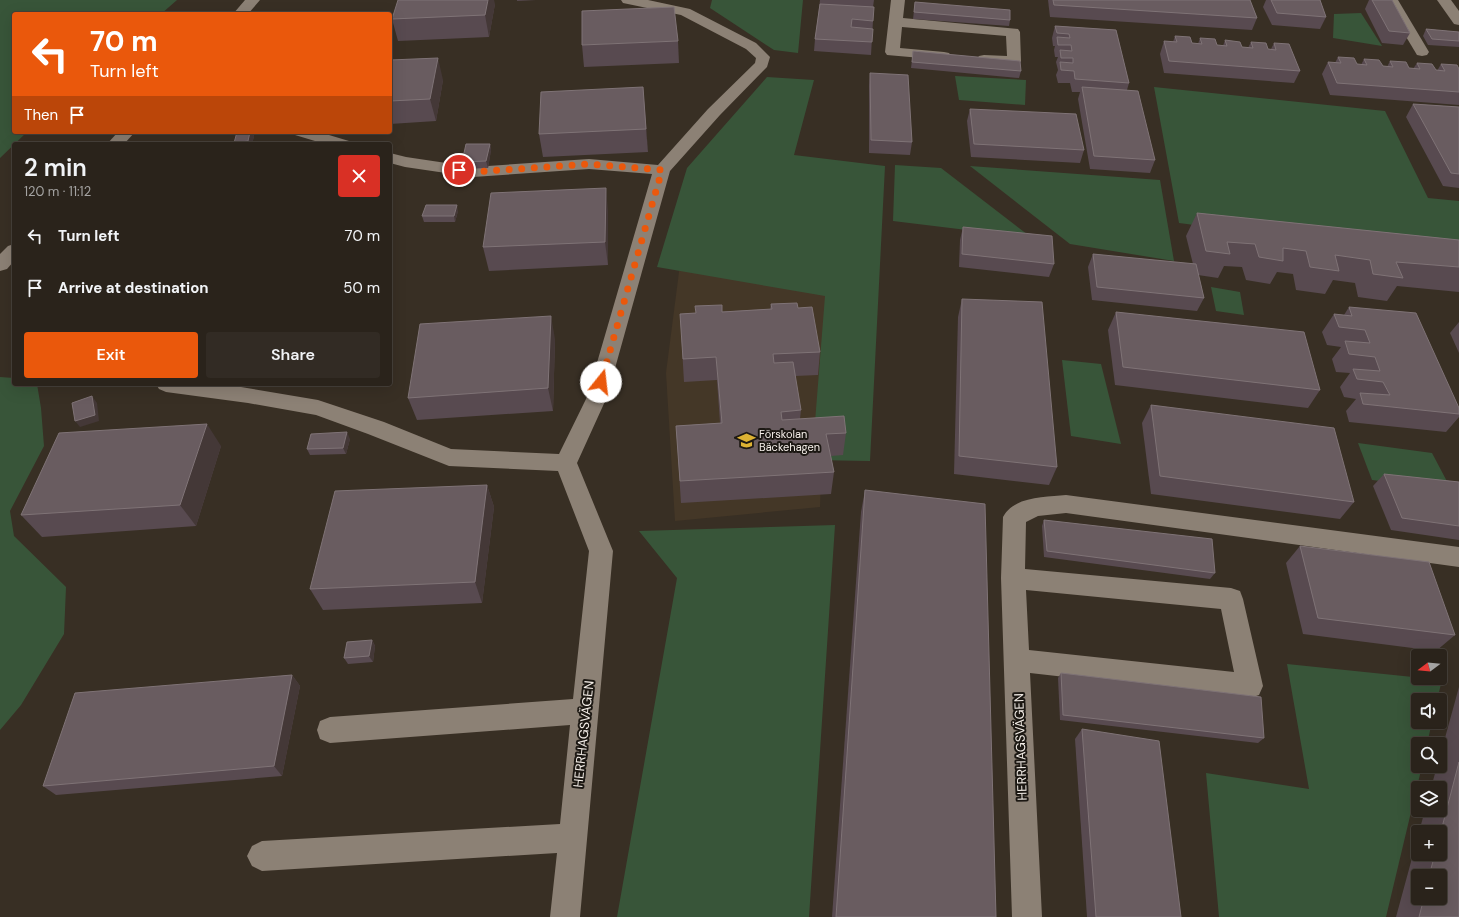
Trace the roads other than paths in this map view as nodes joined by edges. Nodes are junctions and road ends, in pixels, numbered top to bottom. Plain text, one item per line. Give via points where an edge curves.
1 (253, 0) edge
2 (628, 0) edge
3 (898, 0) edge
4 (1390, 0) edge
5 (1444, 0) edge
6 (242, 12) edge
7 (1459, 21) edge
8 (895, 22) junction
9 (1422, 52) dead end
10 (125, 134) edge
11 (308, 134) edge
12 (117, 142) edge
13 (336, 142) edge
14 (392, 159) edge
15 (662, 170) junction
16 (12, 252) edge
17 (0, 265) edge
18 (181, 386) edge
19 (566, 463) junction
20 (1459, 557) edge
21 (1013, 578) junction
22 (1016, 660) junction
23 (585, 711) junction
24 (330, 730) dead end
25 (573, 838) junction
26 (262, 856) dead end
27 (565, 917) edge
28 (1027, 917) edge

1 - 6 street
2 - 15 street via 685,12 751,46 763,57 762,64
3 - 8 street
4 - 9 street
5 - 7 street
8 - 8 street via 1013,32 1014,61 892,52
10 - 12 street
11 - 13 street
14 - 15 street via 473,172 589,164
15 - 19 street via 597,397
16 - 17 street
18 - 19 street via 318,408 449,457
19 - 23 street, HERRHAGSVÄGEN via 601,551
20 - 21 street, HERRHAGSVÄGEN via 1066,504 1034,507 1015,517
21 - 22 street, HERRHAGSVÄGEN
21 - 22 street via 1231,599 1250,686
22 - 28 street, HERRHAGSVÄGEN
23 - 24 street
23 - 25 street, HERRHAGSVÄGEN
25 - 26 street
25 - 27 street, HERRHAGSVÄGEN

